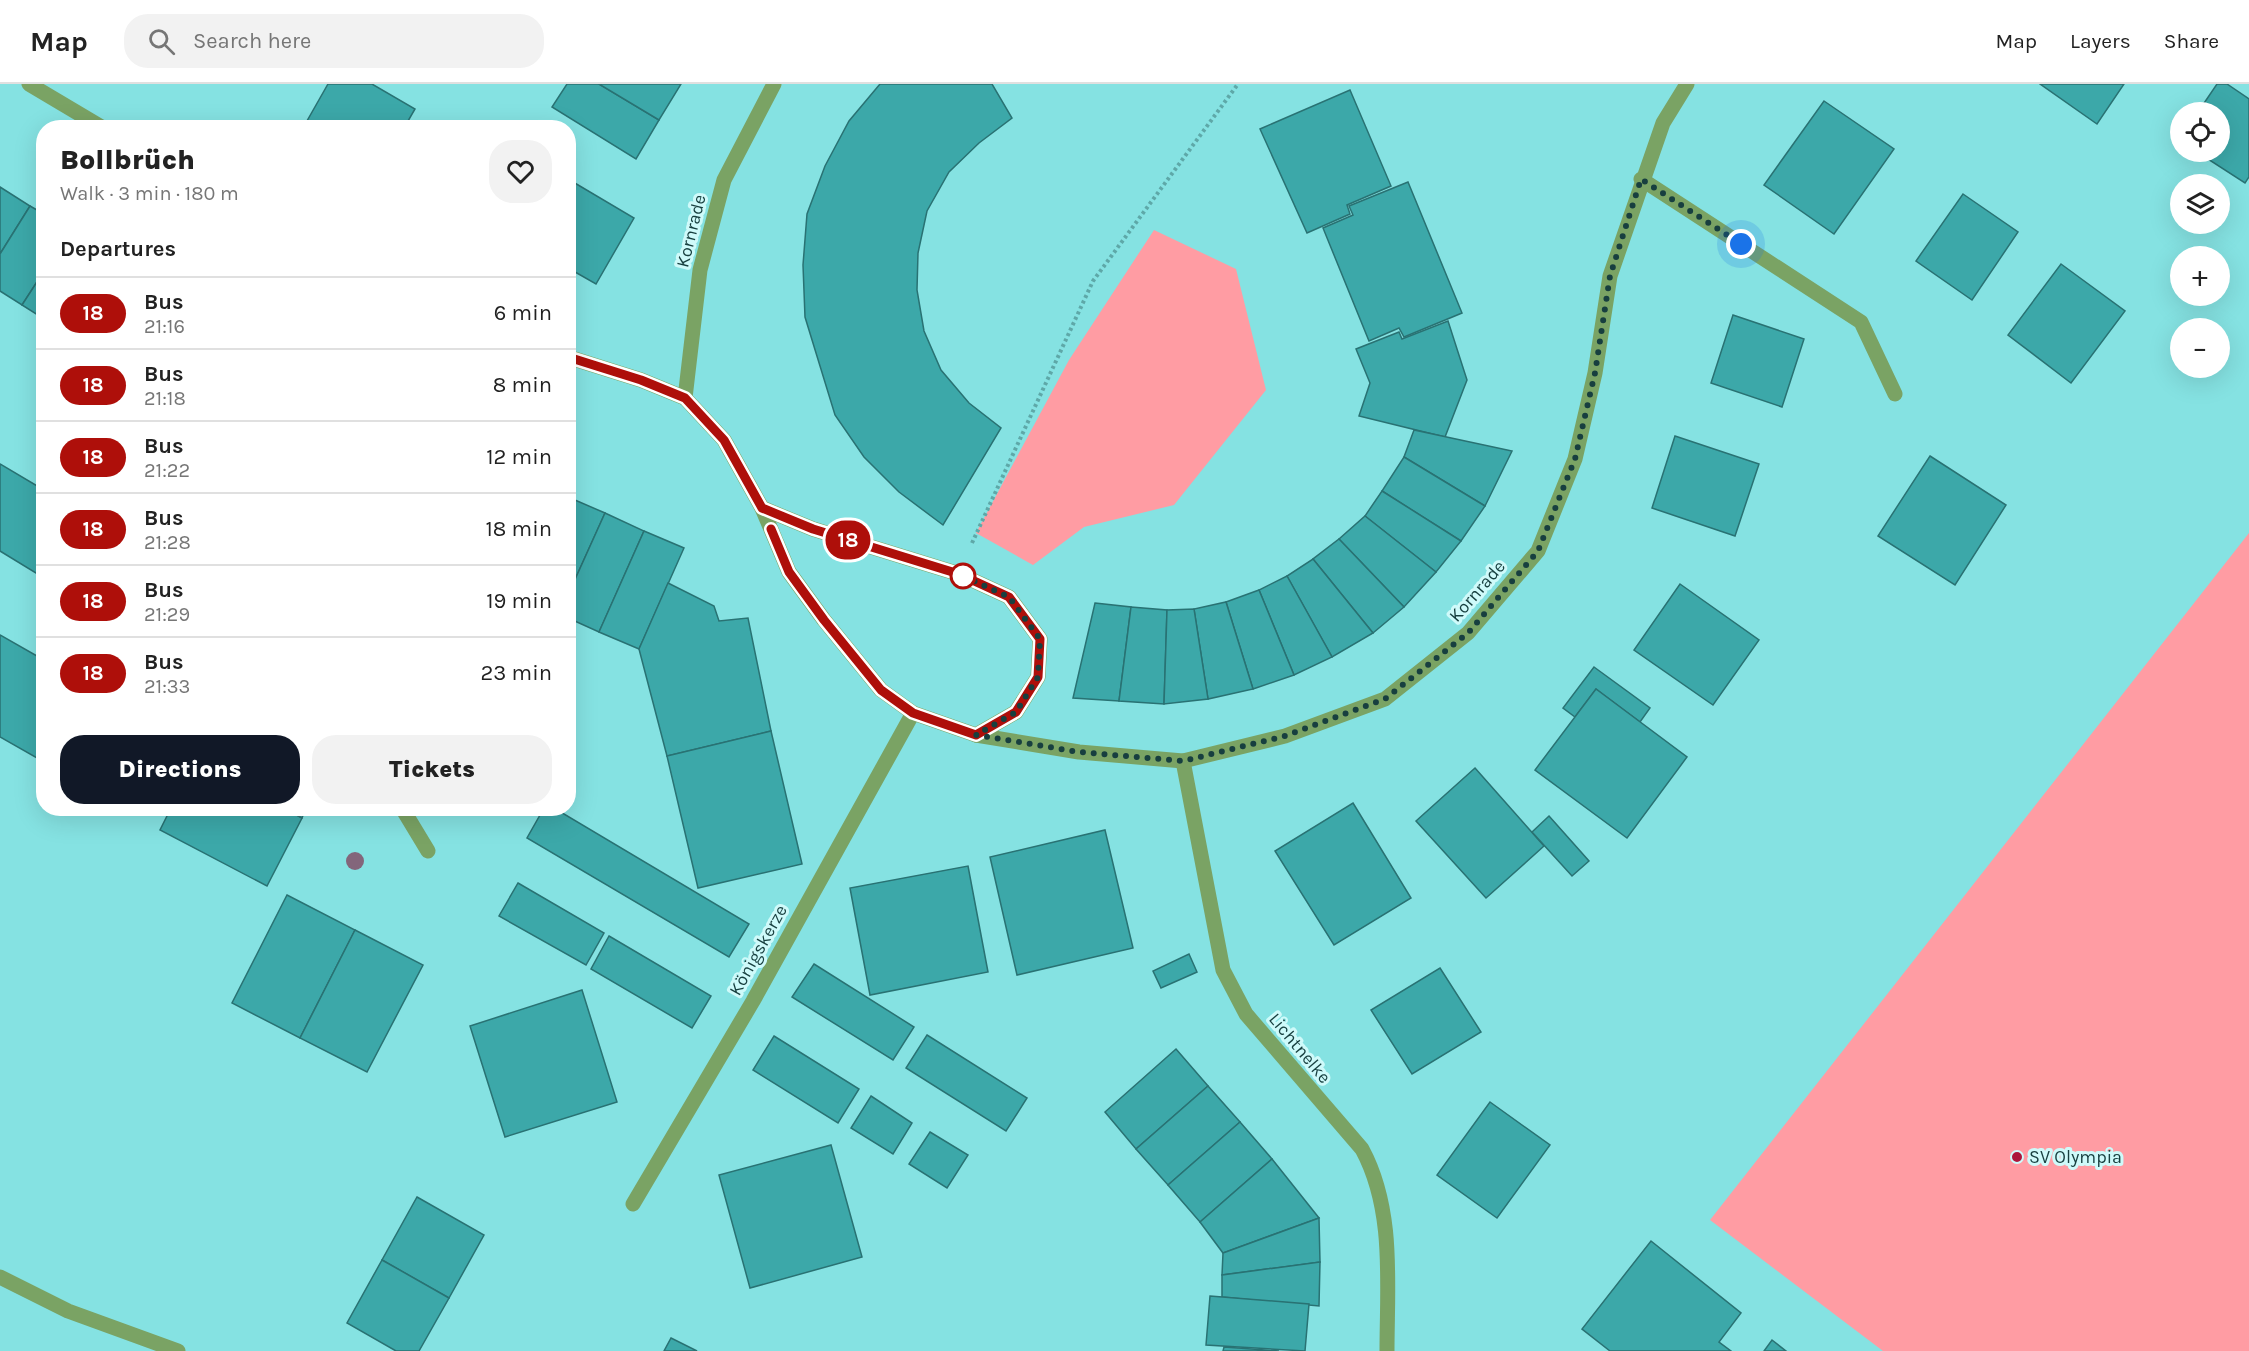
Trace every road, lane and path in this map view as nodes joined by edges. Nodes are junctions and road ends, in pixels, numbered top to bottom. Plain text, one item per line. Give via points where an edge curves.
1 (29, 84) edge
2 (774, 84) edge
3 (1238, 84) edge
4 (1687, 84) edge
5 (90, 120) edge
6 (1641, 179) junction
7 (576, 360) edge
8 (1895, 394) dead end
9 (685, 398) junction
10 (762, 508) junction
11 (959, 574) junction
12 (913, 713) junction
13 (976, 735) junction
14 (1183, 761) junction
15 (407, 816) edge
16 (428, 851) dead end
17 (633, 1204) dead end
18 (0, 1277) edge
19 (178, 1351) edge
20 (1387, 1351) edge

1 - 5 street
2 - 9 street, Kornrade via 724,180 700,270
3 - 11 path via 1093,281
4 - 6 street, Kornrade via 1663,123
6 - 8 street via 1861,322
6 - 14 street, Kornrade via 1610,276 1595,373 1575,459 1538,551 1468,633 1385,699 1285,736
7 - 9 street, Kornrade
9 - 10 street, Kornrade via 724,440
10 - 11 street via 813,529
10 - 12 street, Kornrade via 789,572 824,620 881,690
11 - 13 street via 1009,597 1040,639 1038,677 1016,712
12 - 13 street, Kornrade
12 - 17 street, Königskerze via 753,1001
13 - 14 street, Kornrade via 1079,752
14 - 20 street, Lichtnelke via 1223,970 1246,1014 1362,1149 1372,1167 1387,1242
15 - 16 street
18 - 19 street via 68,1311

